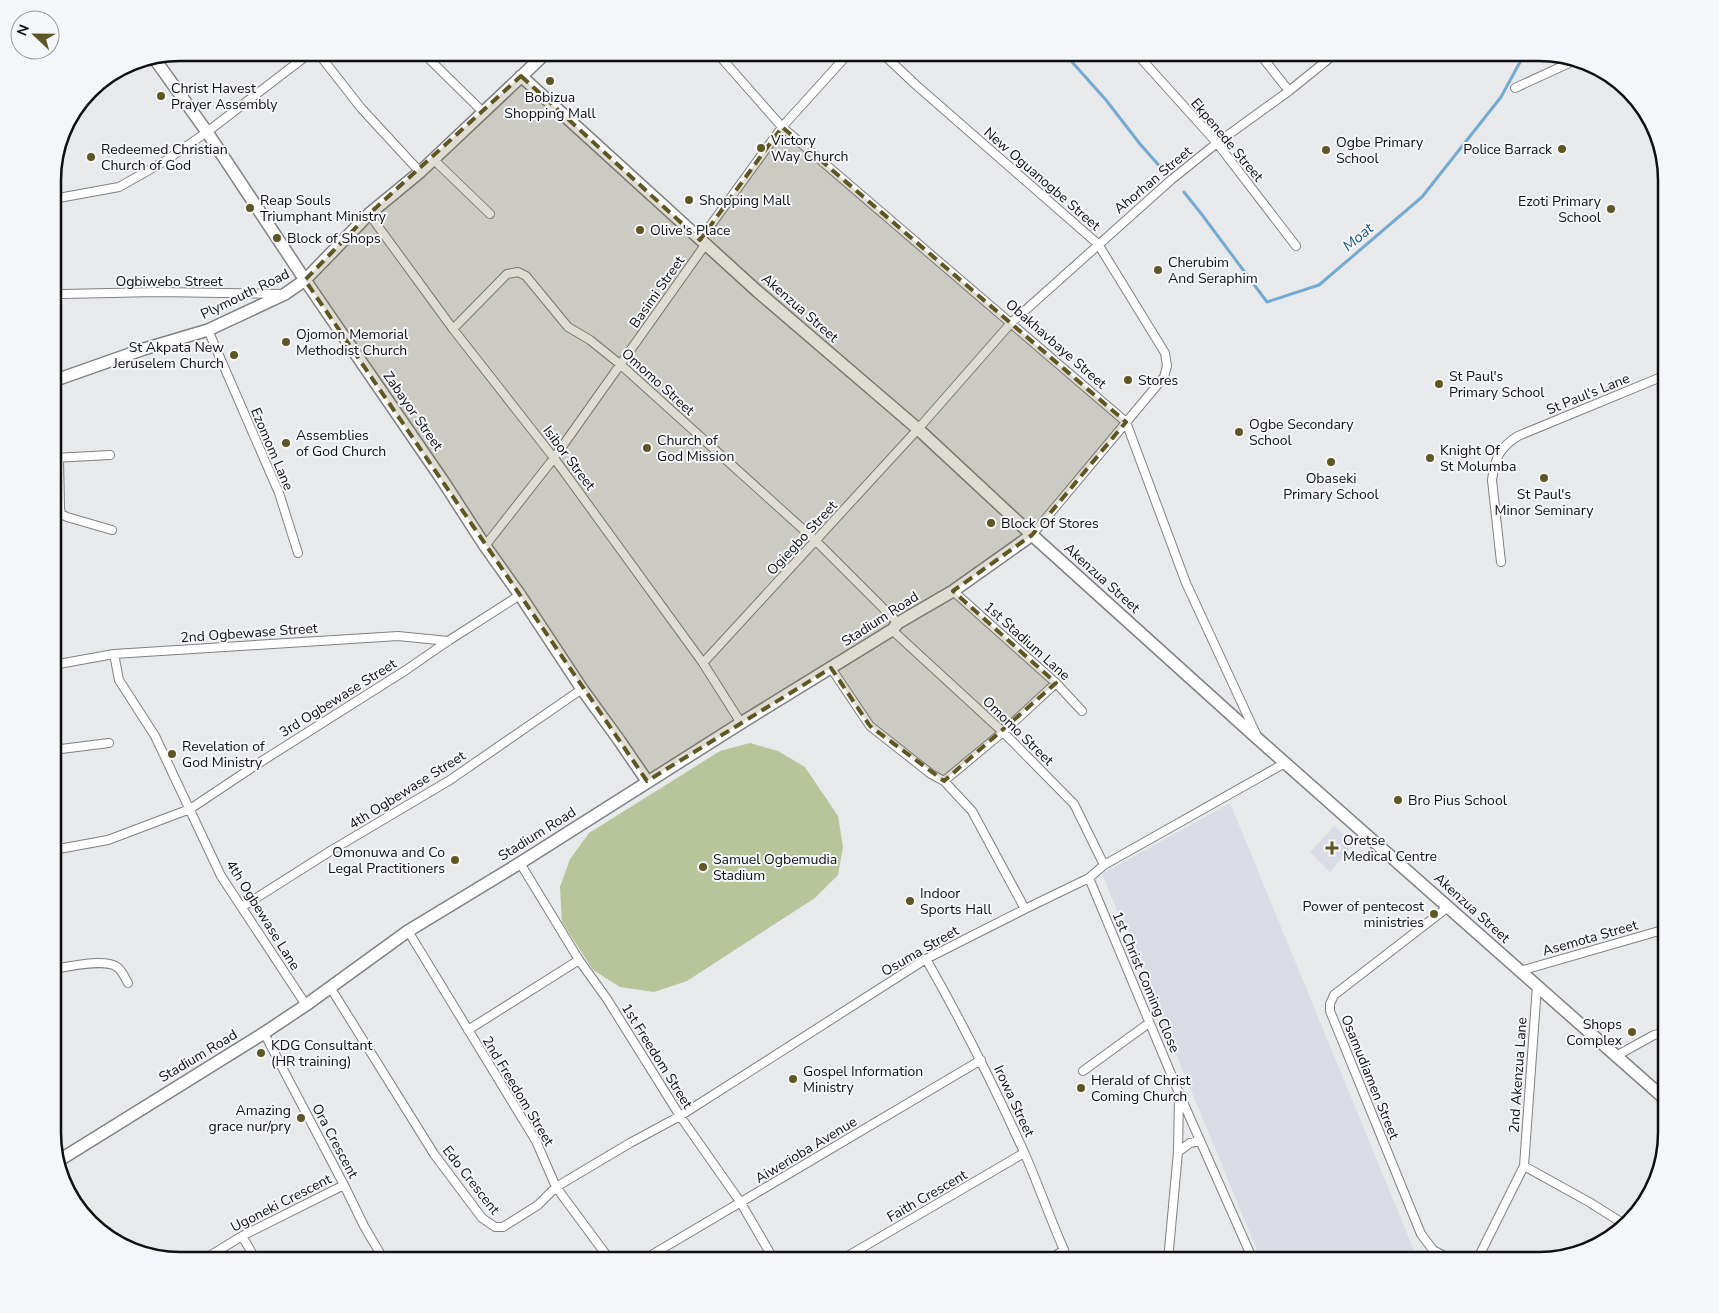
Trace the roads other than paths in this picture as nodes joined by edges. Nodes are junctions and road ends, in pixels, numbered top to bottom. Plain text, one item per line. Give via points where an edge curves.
1 (892, 61) edge
2 (1144, 61) edge
3 (1267, 61) edge
4 (1325, 61) edge
5 (297, 62) edge
6 (326, 62) edge
7 (433, 62) edge
8 (536, 62) edge
9 (725, 62) edge
10 (841, 62) edge
11 (158, 64) edge
12 (1566, 64) edge
13 (521, 76) junction
14 (1515, 88) dead end
15 (1289, 90) junction
16 (483, 112) junction
17 (782, 127) junction
18 (206, 132) junction
19 (1217, 143) junction
20 (433, 159) junction
21 (420, 172) junction
22 (62, 197) edge
23 (369, 214) junction
24 (490, 214) dead end
25 (703, 242) junction
26 (1098, 244) junction
27 (1296, 246) dead end
28 (305, 280) junction
29 (62, 294) edge
30 (285, 294) junction
31 (1011, 323) junction
32 (453, 329) junction
33 (208, 330) junction
34 (621, 365) junction
35 (62, 378) edge
36 (1658, 378) edge
37 (1126, 422) junction
38 (918, 429) junction
39 (110, 455) dead end
40 (554, 458) junction
41 (62, 459) edge
42 (62, 514) edge
43 (112, 530) dead end
44 (1032, 535) junction
45 (816, 541) junction
46 (485, 546) junction
47 (298, 553) dead end
48 (1501, 562) dead end
49 (953, 591) junction
50 (520, 595) junction
51 (895, 627) junction
52 (448, 640) junction
53 (114, 654) junction
54 (62, 663) edge
55 (703, 663) junction
56 (831, 668) junction
57 (1056, 683) junction
58 (582, 689) junction
59 (1082, 711) dead end
60 (741, 723) junction
61 (1003, 732) junction
62 (1258, 740) junction
63 (109, 743) dead end
64 (62, 749) edge
65 (1285, 763) junction
66 (647, 781) junction
67 (944, 781) junction
68 (190, 809) junction
69 (62, 848) edge
70 (520, 863) junction
71 (1104, 865) junction
72 (1089, 878) junction
73 (242, 907) junction
74 (1448, 907) junction
75 (1024, 909) junction
76 (408, 931) junction
77 (1658, 932) edge
78 (926, 959) junction
79 (579, 960) junction
80 (62, 967) edge
81 (1520, 971) junction
82 (128, 984) dead end
83 (1537, 986) junction
84 (330, 987) junction
85 (306, 1005) junction
86 (1149, 1023) junction
87 (468, 1030) junction
88 (264, 1034) junction
89 (1658, 1034) edge
90 (1616, 1056) junction
91 (981, 1060) junction
92 (1083, 1071) dead end
93 (1179, 1093) junction
94 (1658, 1093) edge
95 (680, 1116) junction
96 (1200, 1141) junction
97 (1178, 1152) junction
98 (1024, 1153) junction
99 (64, 1157) edge
100 (1524, 1166) junction
101 (344, 1185) junction
102 (556, 1187) junction
103 (741, 1203) junction
104 (1618, 1221) edge
105 (242, 1236) junction
106 (1064, 1250) joint
107 (216, 1252) edge
108 (251, 1252) edge
109 (379, 1252) edge
110 (604, 1252) edge
111 (658, 1252) edge
112 (769, 1252) edge
113 (856, 1252) edge
114 (1061, 1252) edge
115 (1169, 1252) edge
116 (1249, 1252) edge
117 (1437, 1252) edge
118 (1481, 1252) edge

1 - 26 street, New Oguanogbe Street
2 - 19 street, Ekpenede Street
3 - 15 street
4 - 15 street, Ahorhan Street
5 - 18 street
6 - 21 street via 361,108
7 - 16 street
8 - 13 street, Plymouth Road
9 - 17 street, Obakhavbaye Street
10 - 17 street, Basimi Street
11 - 18 street, Zabayor Street
12 - 14 street
13 - 16 street, Plymouth Road
13 - 25 street, Akenzua Street
15 - 19 street, Ahorhan Street
16 - 20 street, Plymouth Road
17 - 25 street, Basimi Street
17 - 31 street, Obakhavbaye Street
18 - 22 street via 165,162 119,186
18 - 28 street, Zabayor Street
19 - 26 street, Ahorhan Street
19 - 27 street, Ekpenede Street
20 - 21 street, Plymouth Road
20 - 24 street
21 - 23 street, Plymouth Road
23 - 28 street, Plymouth Road
23 - 32 street, Isibor Street
25 - 34 street, Basimi Street
25 - 38 street, Akenzua Street
26 - 31 street, Ahorhan Street
26 - 37 street, New Oguanogbe Street via 1165,353 1167,366 1164,377
28 - 30 street, Plymouth Road
28 - 46 street, Zabayor Street
29 - 30 street, Ogbiwebo Street
30 - 33 street, Plymouth Road
31 - 37 street, Obakhavbaye Street
31 - 38 street, Ahorhan Street
32 - 34 street, Omomo Street via 507,274 518,272 526,276 568,327
32 - 40 street, Isibor Street
33 - 35 street, Plymouth Road
33 - 47 street, Ezomom Lane via 278,493
34 - 40 street, Basimi Street
34 - 45 street, Omomo Street
36 - 48 street, St Paul's Lane via 1518,436 1507,444 1498,455 1492,480
37 - 44 street, New Oguanogbe Street
37 - 62 street, Obakhavbaye Street via 1186,583
38 - 44 street, Akenzua Street
38 - 45 street, Ogiegbo Street
39 - 41 street
40 - 46 street, Basimi Street
40 - 55 street, Isibor Street
42 - 43 street
44 - 49 street, Stadium Road
44 - 62 street, Akenzua Street
45 - 51 street, Omomo Street
45 - 55 street, Ogiegbo Street
46 - 50 street, Zabayor Street
49 - 51 street, Stadium Road
49 - 57 street, 1st Stadium Lane
50 - 52 street, 3rd Ogbewase Street
50 - 58 street, Zabayor Street
51 - 56 street, Stadium Road
51 - 61 street, Omomo Street
52 - 53 street, 2nd Ogbewase Street via 398,636
52 - 68 street, 3rd Ogbewase Street
53 - 54 street, 2nd Ogbewase Street
53 - 68 street, 4th Ogbewase Lane via 119,680 155,736
55 - 60 street, Isibor Street
56 - 60 street, Stadium Road
56 - 67 street via 870,726
57 - 59 street, 1st Stadium Lane
57 - 61 street
58 - 66 street, Zabayor Street
58 - 73 street, 4th Ogbewase Street via 450,780
60 - 66 street, Stadium Road
61 - 67 street
61 - 71 street, Omomo Street via 1074,804
62 - 65 street, Akenzua Street
63 - 64 street
65 - 71 street, Osuma Street
65 - 74 street, Akenzua Street
66 - 70 street, Stadium Road
67 - 75 street via 972,810
68 - 69 street, 3rd Ogbewase Street via 108,840
68 - 73 street, 4th Ogbewase Lane via 221,876
70 - 76 street, Stadium Road
70 - 79 street, 1st Freedom Street
71 - 72 street, Osuma Street
72 - 75 street, Osuma Street
72 - 86 street, 1st Christ Coming Close
73 - 85 street, 4th Ogbewase Lane
74 - 81 street, Akenzua Street
74 - 117 street, Osamudiamen Street via 1334,996 1330,1004 1330,1011 1421,1234
75 - 78 street, Osuma Street
76 - 84 street, Stadium Road
76 - 87 street, 2nd Freedom Street
77 - 81 street, Asemota Street
78 - 91 street, Irowa Street
78 - 95 street, Osuma Street
79 - 87 street
79 - 95 street, 1st Freedom Street
80 - 82 street via 107,964 118,968
81 - 83 street, Akenzua Street
83 - 90 street, Akenzua Street
83 - 100 street, 2nd Akenzua Lane
84 - 85 street, Stadium Road
84 - 102 street, Edo Crescent via 434,1154 488,1224 503,1227 538,1205
85 - 88 street, Stadium Road
86 - 92 street
86 - 93 street, 1st Christ Coming Close
87 - 102 street, 2nd Freedom Street via 536,1141
88 - 99 street, Stadium Road
88 - 101 street, Ora Crescent
89 - 90 street
90 - 94 street, Akenzua Street
91 - 98 street, Irowa Street
91 - 103 street, Aiwerioba Avenue
93 - 96 street, 1st Christ Coming Close
93 - 97 street
95 - 102 street, Edo Crescent
95 - 103 street, 1st Freedom Street
96 - 97 street via 1190,1143
96 - 116 street, 1st Christ Coming Close
97 - 115 street
98 - 106 street, Irowa Street
98 - 113 street, Faith Crescent
100 - 104 street
100 - 118 street, 2nd Akenzua Lane
101 - 105 street, Ugoneki Crescent
101 - 109 street, Ora Crescent
102 - 110 street, 2nd Freedom Street
103 - 111 street, Aiwerioba Avenue
103 - 112 street, 1st Freedom Street
105 - 107 street, Ugoneki Crescent
105 - 108 street
106 - 114 street

